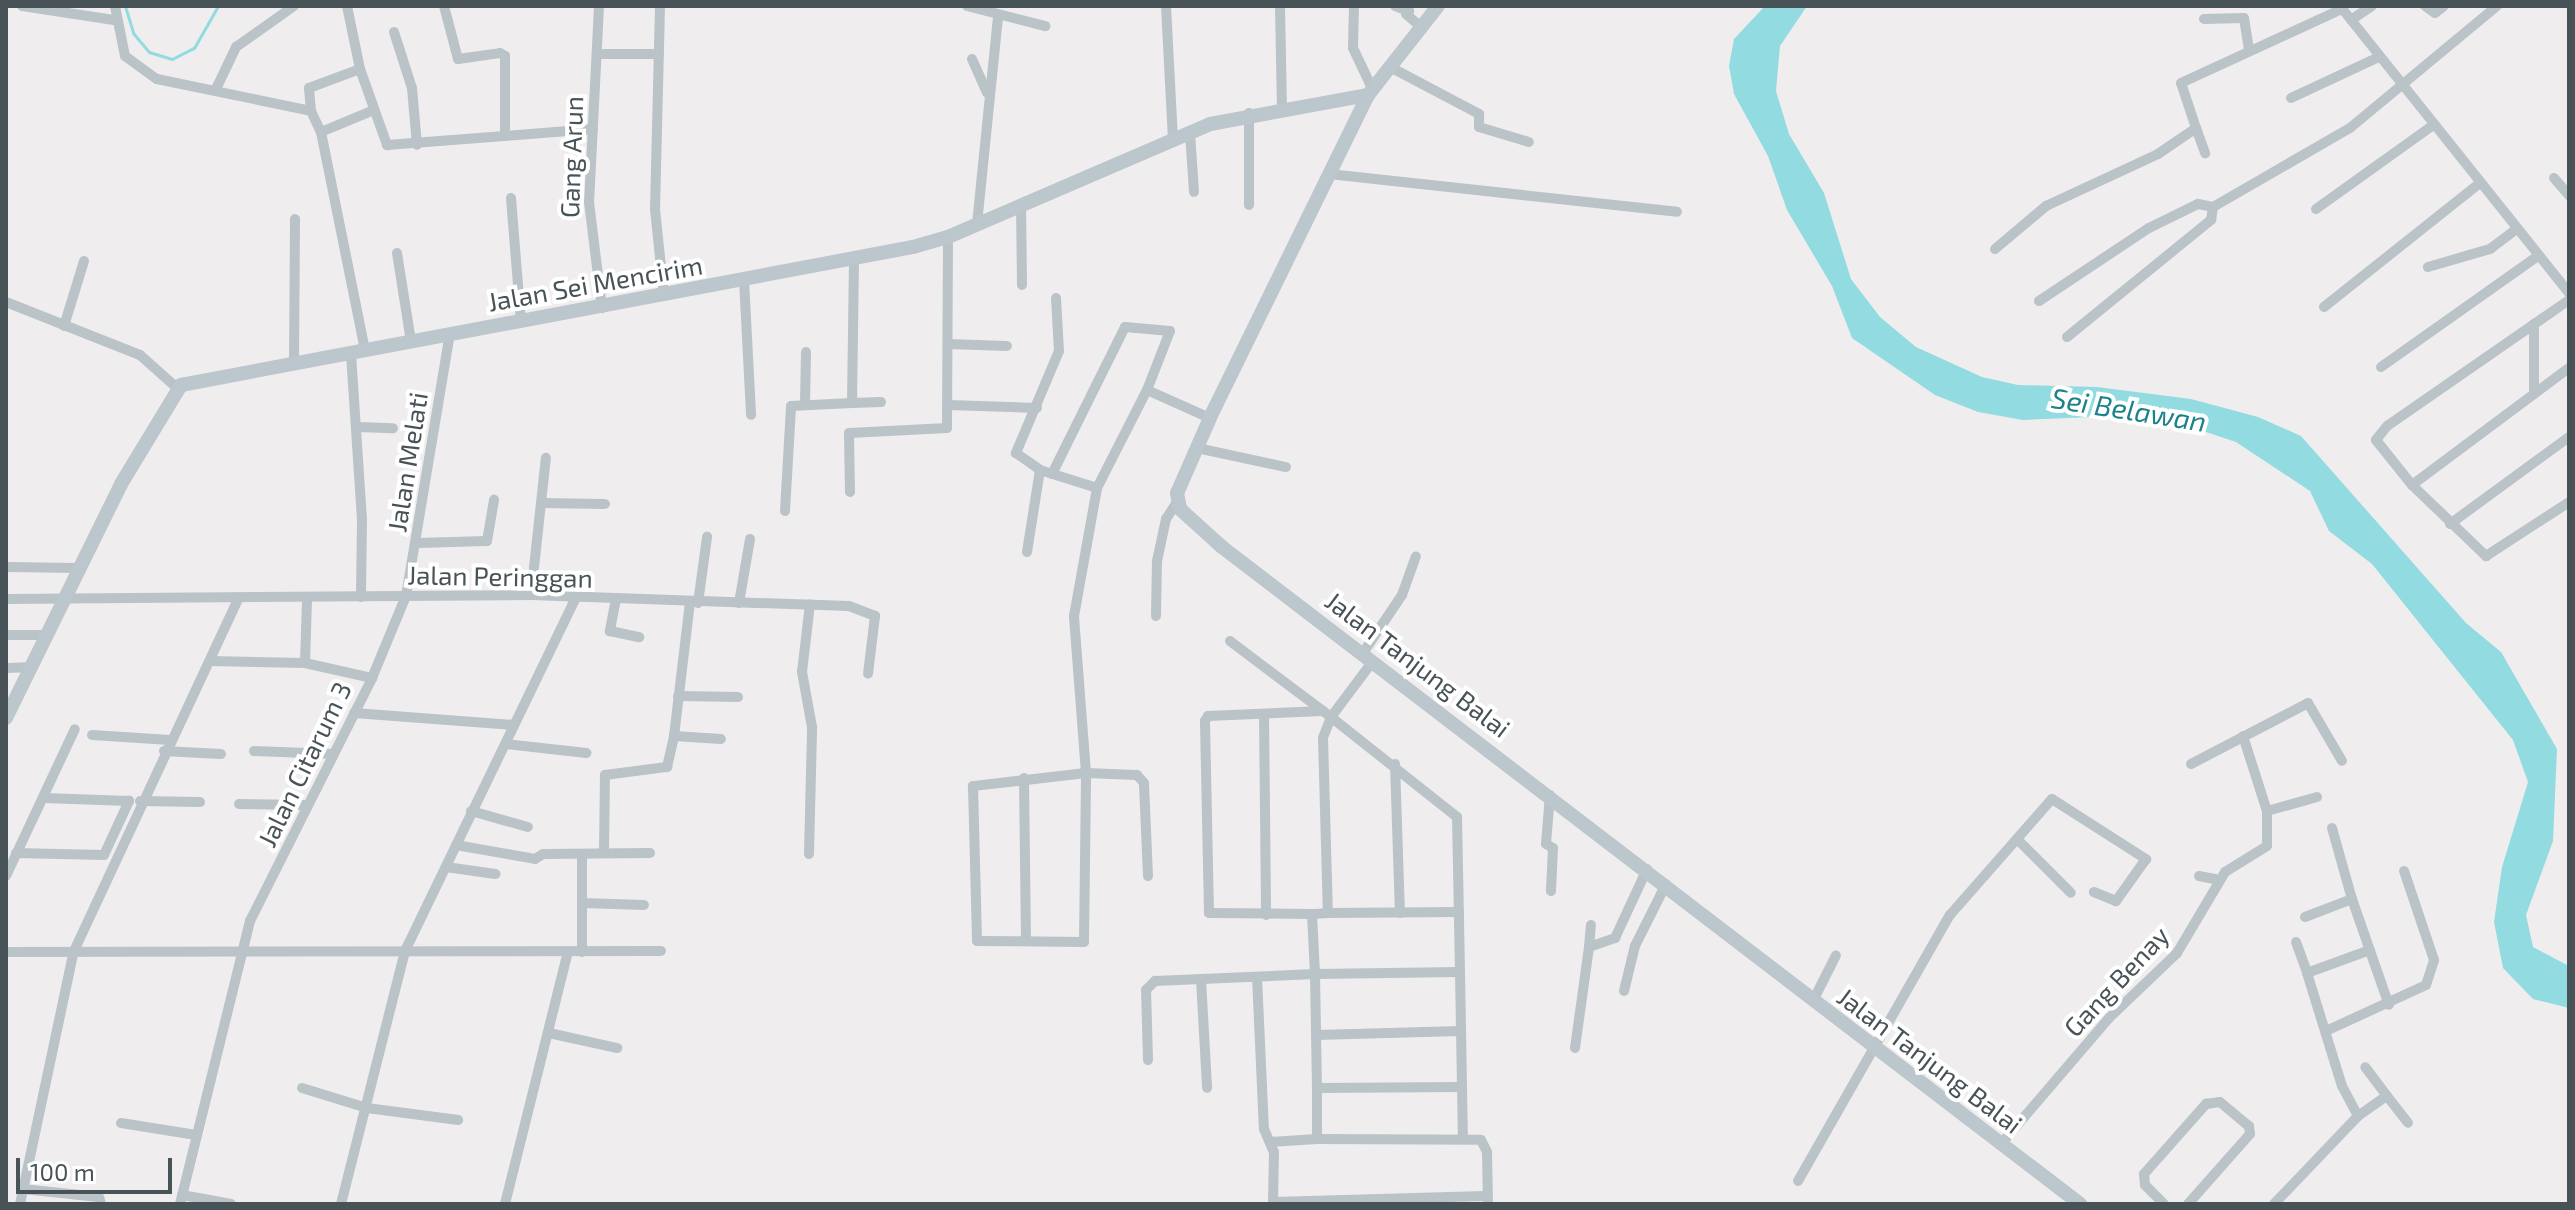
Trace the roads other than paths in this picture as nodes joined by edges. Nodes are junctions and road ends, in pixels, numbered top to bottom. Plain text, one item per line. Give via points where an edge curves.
1 (22, 6) edge
2 (115, 6) edge
3 (294, 6) edge
4 (347, 6) edge
5 (444, 6) edge
6 (599, 6) edge
7 (660, 6) edge
8 (967, 6) edge
9 (1166, 6) edge
10 (1280, 6) edge
11 (1354, 6) edge
12 (1395, 6) edge
13 (1438, 6) edge
14 (2372, 6) edge
15 (2425, 6) edge
16 (2444, 6) edge
17 (2497, 6) edge
18 (2341, 8) edge
19 (998, 17) junction
20 (2204, 19) dead end
21 (114, 20) junction
22 (2351, 20) junction
23 (1045, 26) dead end
24 (1422, 28) junction
25 (394, 32) dead end
26 (2249, 50) junction
27 (597, 54) junction
28 (659, 54) junction
29 (2379, 57) junction
30 (972, 59) dead end
31 (1390, 67) junction
32 (360, 69) junction
33 (216, 89) junction
34 (2402, 89) junction
35 (1370, 92) junction
36 (988, 95) junction
37 (2291, 98) dead end
38 (1282, 108) junction
39 (374, 110) junction
40 (311, 111) junction
41 (1249, 113) junction
42 (2432, 126) junction
43 (2196, 128) junction
44 (593, 129) junction
45 (321, 132) junction
46 (1190, 133) junction
47 (505, 136) junction
48 (1173, 139) junction
49 (1529, 142) dead end
50 (417, 145) junction
51 (2205, 153) dead end
52 (1329, 174) junction
53 (2554, 178) dead end
54 (2480, 183) junction
55 (1194, 192) dead end
56 (2569, 195) edge
57 (511, 198) dead end
58 (1021, 204) junction
59 (1249, 205) dead end
60 (2213, 207) junction
61 (2316, 209) dead end
62 (1677, 212) dead end
63 (295, 219) dead end
64 (977, 224) junction
65 (2517, 229) junction
66 (948, 237) junction
67 (1995, 249) dead end
68 (397, 253) dead end
69 (2538, 256) junction
70 (854, 260) junction
71 (84, 261) dead end
72 (2428, 267) dead end
73 (744, 280) junction
74 (1022, 285) dead end
75 (2569, 293) edge
76 (664, 296) junction
77 (1056, 298) dead end
78 (2039, 301) dead end
79 (6, 302) edge
80 (2567, 305) edge
81 (2324, 307) dead end
82 (602, 308) junction
83 (521, 322) junction
84 (2534, 324) junction
85 (64, 326) junction
86 (450, 334) junction
87 (2067, 337) dead end
88 (411, 341) junction
89 (948, 344) junction
90 (1007, 346) dead end
91 (358, 352) junction
92 (806, 352) dead end
93 (294, 362) junction
94 (2381, 367) dead end
95 (2569, 368) edge
96 (177, 388) junction
97 (1147, 390) junction
98 (2534, 394) junction
99 (881, 402) dead end
100 (852, 403) junction
101 (805, 404) junction
102 (948, 405) junction
103 (1037, 408) junction
104 (751, 415) dead end
105 (1210, 418) junction
106 (357, 427) junction
107 (393, 428) dead end
108 (2569, 437) edge
109 (1197, 448) junction
110 (546, 458) dead end
111 (1286, 467) dead end
112 (1040, 470) junction
113 (1052, 474) junction
114 (2412, 485) junction
115 (1097, 488) junction
116 (850, 492) dead end
117 (494, 500) dead end
118 (1177, 502) junction
119 (2569, 502) edge
120 (542, 503) junction
121 (605, 504) dead end
122 (785, 511) dead end
123 (2450, 524) junction
124 (707, 537) dead end
125 (750, 539) dead end
126 (417, 543) junction
127 (1027, 552) dead end
128 (1416, 556) dead end
129 (6, 567) edge
130 (78, 568) junction
131 (531, 595) junction
132 (406, 596) junction
133 (361, 597) junction
134 (307, 598) junction
135 (576, 598) junction
136 (6, 599) edge
137 (63, 599) junction
138 (238, 599) junction
139 (616, 599) junction
140 (694, 602) junction
141 (739, 603) junction
142 (810, 604) junction
143 (1156, 616) dead end
144 (6, 635) edge
145 (45, 635) junction
146 (639, 637) dead end
147 (1230, 641) dead end
148 (1368, 657) junction
149 (210, 661) junction
150 (305, 663) junction
151 (29, 667) junction
152 (6, 668) edge
153 (868, 674) dead end
154 (372, 678) junction
155 (678, 696) junction
156 (738, 697) dead end
157 (354, 713) junction
158 (1327, 714) junction
159 (1264, 715) junction
160 (6, 718) edge
161 (514, 725) junction
162 (75, 729) dead end
163 (92, 735) dead end
164 (674, 736) junction
165 (2243, 736) junction
166 (721, 739) dead end
167 (170, 740) junction
168 (506, 744) junction
169 (164, 751) junction
170 (254, 751) dead end
171 (586, 753) dead end
172 (221, 754) dead end
173 (333, 754) junction
174 (2342, 761) dead end
175 (1395, 764) junction
176 (2191, 764) dead end
177 (1086, 773) junction
178 (1024, 778) junction
179 (1550, 795) junction
180 (2317, 797) dead end
181 (44, 798) junction
182 (140, 801) junction
183 (200, 802) dead end
184 (239, 804) dead end
185 (306, 805) junction
186 (471, 811) junction
187 (2267, 811) junction
188 (528, 827) dead end
189 (2332, 828) dead end
190 (2017, 839) junction
191 (456, 845) junction
192 (604, 852) junction
193 (16, 853) junction
194 (650, 853) dead end
195 (809, 854) dead end
196 (582, 855) junction
197 (446, 867) junction
198 (1647, 869) junction
199 (2404, 871) dead end
200 (496, 874) dead end
201 (6, 876) edge
202 (1148, 876) dead end
203 (2199, 876) dead end
204 (2220, 880) junction
205 (1666, 884) junction
206 (1551, 891) dead end
207 (2094, 892) dead end
208 (2071, 893) dead end
209 (2352, 899) junction
210 (582, 903) junction
211 (644, 905) dead end
212 (1459, 912) junction
213 (1328, 913) junction
214 (1400, 913) junction
215 (1312, 914) junction
216 (1266, 915) junction
217 (2305, 917) dead end
218 (1591, 925) dead end
219 (1026, 941) junction
220 (2296, 942) dead end
221 (1589, 947) junction
222 (2370, 950) junction
223 (74, 951) junction
224 (405, 951) junction
225 (661, 951) dead end
226 (6, 952) edge
227 (241, 952) junction
228 (568, 952) junction
229 (582, 952) junction
230 (1836, 955) dead end
231 (1460, 972) junction
232 (2307, 973) junction
233 (1315, 974) junction
234 (1257, 977) junction
235 (1201, 979) junction
236 (1624, 991) dead end
237 (1813, 1001) junction
238 (2389, 1005) junction
239 (1461, 1031) junction
240 (2326, 1031) junction
241 (549, 1033) junction
242 (1316, 1035) junction
243 (617, 1048) dead end
244 (1575, 1048) dead end
245 (1877, 1049) junction
246 (1148, 1060) dead end
247 (2365, 1067) dead end
248 (1461, 1087) junction
249 (302, 1088) dead end
250 (1207, 1088) dead end
251 (1317, 1088) junction
252 (2387, 1096) junction
253 (367, 1108) junction
254 (2358, 1116) junction
255 (458, 1120) dead end
256 (121, 1123) dead end
257 (2408, 1123) dead end
258 (196, 1135) junction
259 (1463, 1136) junction
260 (1317, 1139) junction
261 (1270, 1142) junction
262 (2001, 1144) junction
263 (1798, 1181) dead end
264 (23, 1189) junction
265 (181, 1199) edge
266 (1486, 1200) edge
267 (1273, 1203) edge
268 (20, 1204) edge
269 (101, 1204) edge
270 (231, 1204) edge
271 (341, 1204) edge
272 (505, 1204) edge
273 (2080, 1204) edge
274 (2164, 1204) edge
275 (2188, 1204) edge
276 (2274, 1204) edge

1 - 21 street
2 - 21 street
3 - 33 street via 236,47
4 - 32 street
5 - 47 street via 458,59 505,56
6 - 27 street, Gang Arun
7 - 28 street
8 - 19 street
9 - 48 street
10 - 38 street
11 - 35 street via 1353,48
12 - 24 street via 1409,11 1406,14
13 - 24 street
14 - 22 street
15 - 16 street via 2435,13
17 - 34 street
18 - 22 street
18 - 26 street
19 - 23 street
19 - 36 street
20 - 26 street via 2244,18
21 - 33 street via 125,56 157,79
22 - 29 street
24 - 31 street
25 - 50 street via 412,88
26 - 43 street via 2180,84
27 - 28 street
27 - 44 street, Gang Arun
28 - 76 street via 655,209
29 - 34 street
29 - 37 street
30 - 36 street
31 - 35 street
31 - 49 street via 1479,114 1479,127
32 - 39 street
32 - 40 street via 309,88
33 - 40 street
34 - 42 street
34 - 60 street via 2350,128
35 - 38 street, Jalan Sei Mencirim
35 - 52 street
36 - 64 street
38 - 41 street, Jalan Sei Mencirim
39 - 45 street
39 - 50 street via 387,145
40 - 45 street
41 - 46 street, Jalan Sei Mencirim
41 - 59 street
42 - 54 street
42 - 61 street
43 - 51 street
43 - 67 street via 2158,154 2046,206
44 - 47 street
44 - 82 street, Gang Arun via 589,202
45 - 91 street
46 - 48 street, Jalan Sei Mencirim
46 - 55 street
47 - 50 street
48 - 58 street, Jalan Sei Mencirim
52 - 62 street
52 - 105 street
53 - 56 street
54 - 65 street
54 - 81 street
57 - 83 street
58 - 64 street, Jalan Sei Mencirim
58 - 74 street
60 - 78 street via 2198,204 2149,228
60 - 87 street via 2211,220
63 - 93 street
64 - 66 street, Jalan Sei Mencirim
65 - 69 street
65 - 72 street via 2490,249
66 - 70 street, Jalan Sei Mencirim
66 - 89 street
68 - 88 street
69 - 75 street
69 - 94 street
70 - 73 street, Jalan Sei Mencirim
70 - 100 street
71 - 85 street
73 - 76 street, Jalan Sei Mencirim
73 - 104 street
76 - 82 street, Jalan Sei Mencirim
77 - 103 street via 1059,351
79 - 85 street
80 - 84 street
82 - 83 street, Jalan Sei Mencirim
83 - 86 street, Jalan Sei Mencirim
84 - 98 street
84 - 114 street via 2378,434 2377,444
85 - 96 street via 140,355
86 - 88 street, Jalan Sei Mencirim
86 - 126 street, Jalan Melati
88 - 91 street, Jalan Sei Mencirim
89 - 90 street
89 - 102 street
91 - 93 street, Jalan Sei Mencirim
91 - 106 street
92 - 101 street
93 - 96 street, Jalan Sei Mencirim
95 - 98 street
96 - 130 street
97 - 105 street
97 - 113 street via 1170,331 1125,327
97 - 115 street
98 - 114 street
99 - 100 street
100 - 101 street
101 - 122 street via 791,406
102 - 103 street
102 - 116 street via 946,430 849,433
103 - 112 street via 1016,453
105 - 109 street
106 - 107 street
106 - 133 street
108 - 123 street
109 - 111 street
109 - 118 street
110 - 120 street
112 - 113 street
112 - 127 street
113 - 115 street
114 - 123 street
115 - 177 street via 1074,616
117 - 126 street via 487,541
118 - 143 street via 1166,519 1157,561
118 - 148 street, Jalan Tanjung Balai via 1222,547
119 - 123 street via 2489,556
120 - 121 street
120 - 131 street
124 - 140 street
125 - 141 street
126 - 132 street, Jalan Melati
128 - 148 street via 1402,595
129 - 130 street
130 - 137 street
131 - 132 street, Jalan Peringgan
131 - 135 street, Jalan Peringgan
132 - 133 street, Jalan Peringgan
132 - 154 street, Jalan Citarum 3
133 - 134 street, Jalan Peringgan
134 - 138 street, Jalan Peringgan
134 - 150 street
135 - 139 street, Jalan Peringgan
135 - 161 street
136 - 137 street, Jalan Peringgan
137 - 138 street, Jalan Peringgan
137 - 145 street
138 - 149 street
139 - 140 street, Jalan Peringgan
139 - 146 street via 610,631
140 - 141 street, Jalan Peringgan
140 - 155 street
141 - 142 street, Jalan Peringgan
142 - 153 street, Jalan Peringgan via 849,606 875,616
142 - 195 street via 802,672 812,727
144 - 145 street
145 - 151 street
147 - 158 street
148 - 158 street
148 - 179 street, Jalan Tanjung Balai
149 - 150 street
149 - 167 street
150 - 154 street
151 - 152 street
151 - 160 street
154 - 157 street, Jalan Citarum 3
155 - 156 street
155 - 164 street
157 - 161 street
157 - 173 street, Jalan Citarum 3
158 - 159 street
158 - 175 street
158 - 213 street via 1323,738
159 - 216 street
159 - 216 street via 1208,716 1205,723 1208,911
161 - 168 street
162 - 181 street
163 - 167 street
164 - 166 street
164 - 192 street via 667,767 605,775
165 - 174 street via 2308,703
165 - 176 street
165 - 187 street
167 - 169 street
168 - 171 street
168 - 186 street
169 - 172 street
169 - 182 street
170 - 173 street
173 - 185 street, Jalan Citarum 3
175 - 212 street via 1457,817
175 - 214 street
177 - 178 street
177 - 202 street via 1142,778
177 - 219 street via 1087,939
178 - 219 street
178 - 219 street via 976,782 973,789 976,939
179 - 198 street, Jalan Tanjung Balai
179 - 206 street via 1546,844 1553,848
180 - 187 street
181 - 193 street
181 - 193 street via 129,801 104,855
182 - 183 street
182 - 223 street
184 - 185 street
185 - 227 street, Jalan Citarum 3 via 250,921
186 - 188 street
186 - 191 street
187 - 204 street, Gang Benay via 2267,846
189 - 209 street
190 - 207 street via 2052,799 2146,859 2116,901
190 - 208 street
190 - 245 street via 1950,915
191 - 196 street via 535,859 543,854
191 - 197 street
192 - 194 street
192 - 196 street
193 - 201 street
196 - 210 street
197 - 200 street
197 - 224 street
198 - 205 street, Jalan Tanjung Balai
198 - 221 street via 1615,938
199 - 238 street via 2434,960 2421,991
203 - 204 street
204 - 262 street, Gang Benay via 2177,953 2109,1018
205 - 236 street via 1635,946
205 - 237 street, Jalan Tanjung Balai
209 - 217 street
209 - 222 street
210 - 211 street
210 - 229 street
212 - 214 street
212 - 231 street
213 - 214 street
213 - 215 street
215 - 216 street
215 - 233 street
218 - 221 street
220 - 232 street
221 - 244 street
222 - 232 street
222 - 238 street
223 - 226 street
223 - 227 street
223 - 264 street
224 - 227 street
224 - 228 street
224 - 253 street
225 - 229 street
227 - 258 street, Jalan Citarum 3
228 - 229 street
228 - 241 street
230 - 237 street
231 - 233 street
231 - 239 street
232 - 240 street
233 - 234 street
233 - 242 street
234 - 235 street
234 - 261 street via 1264,1129
235 - 246 street via 1149,985
235 - 250 street
237 - 245 street, Jalan Tanjung Balai
238 - 240 street
239 - 242 street
239 - 248 street
240 - 254 street via 2342,1086
241 - 243 street
241 - 272 street
242 - 251 street
245 - 262 street, Jalan Tanjung Balai
245 - 263 street
247 - 252 street
248 - 251 street
248 - 259 street
249 - 253 street
251 - 260 street
252 - 254 street
252 - 257 street
253 - 255 street
253 - 271 street
254 - 276 street
256 - 258 street
258 - 265 street, Jalan Citarum 3
259 - 260 street
259 - 266 street via 1486,1145
260 - 261 street
261 - 267 street
262 - 273 street, Jalan Tanjung Balai
264 - 268 street
264 - 269 street via 99,1197
265 - 270 street
266 - 267 street
274 - 275 street via 2145,1185 2144,1174 2206,1104 2220,1102 2249,1126 2250,1134

